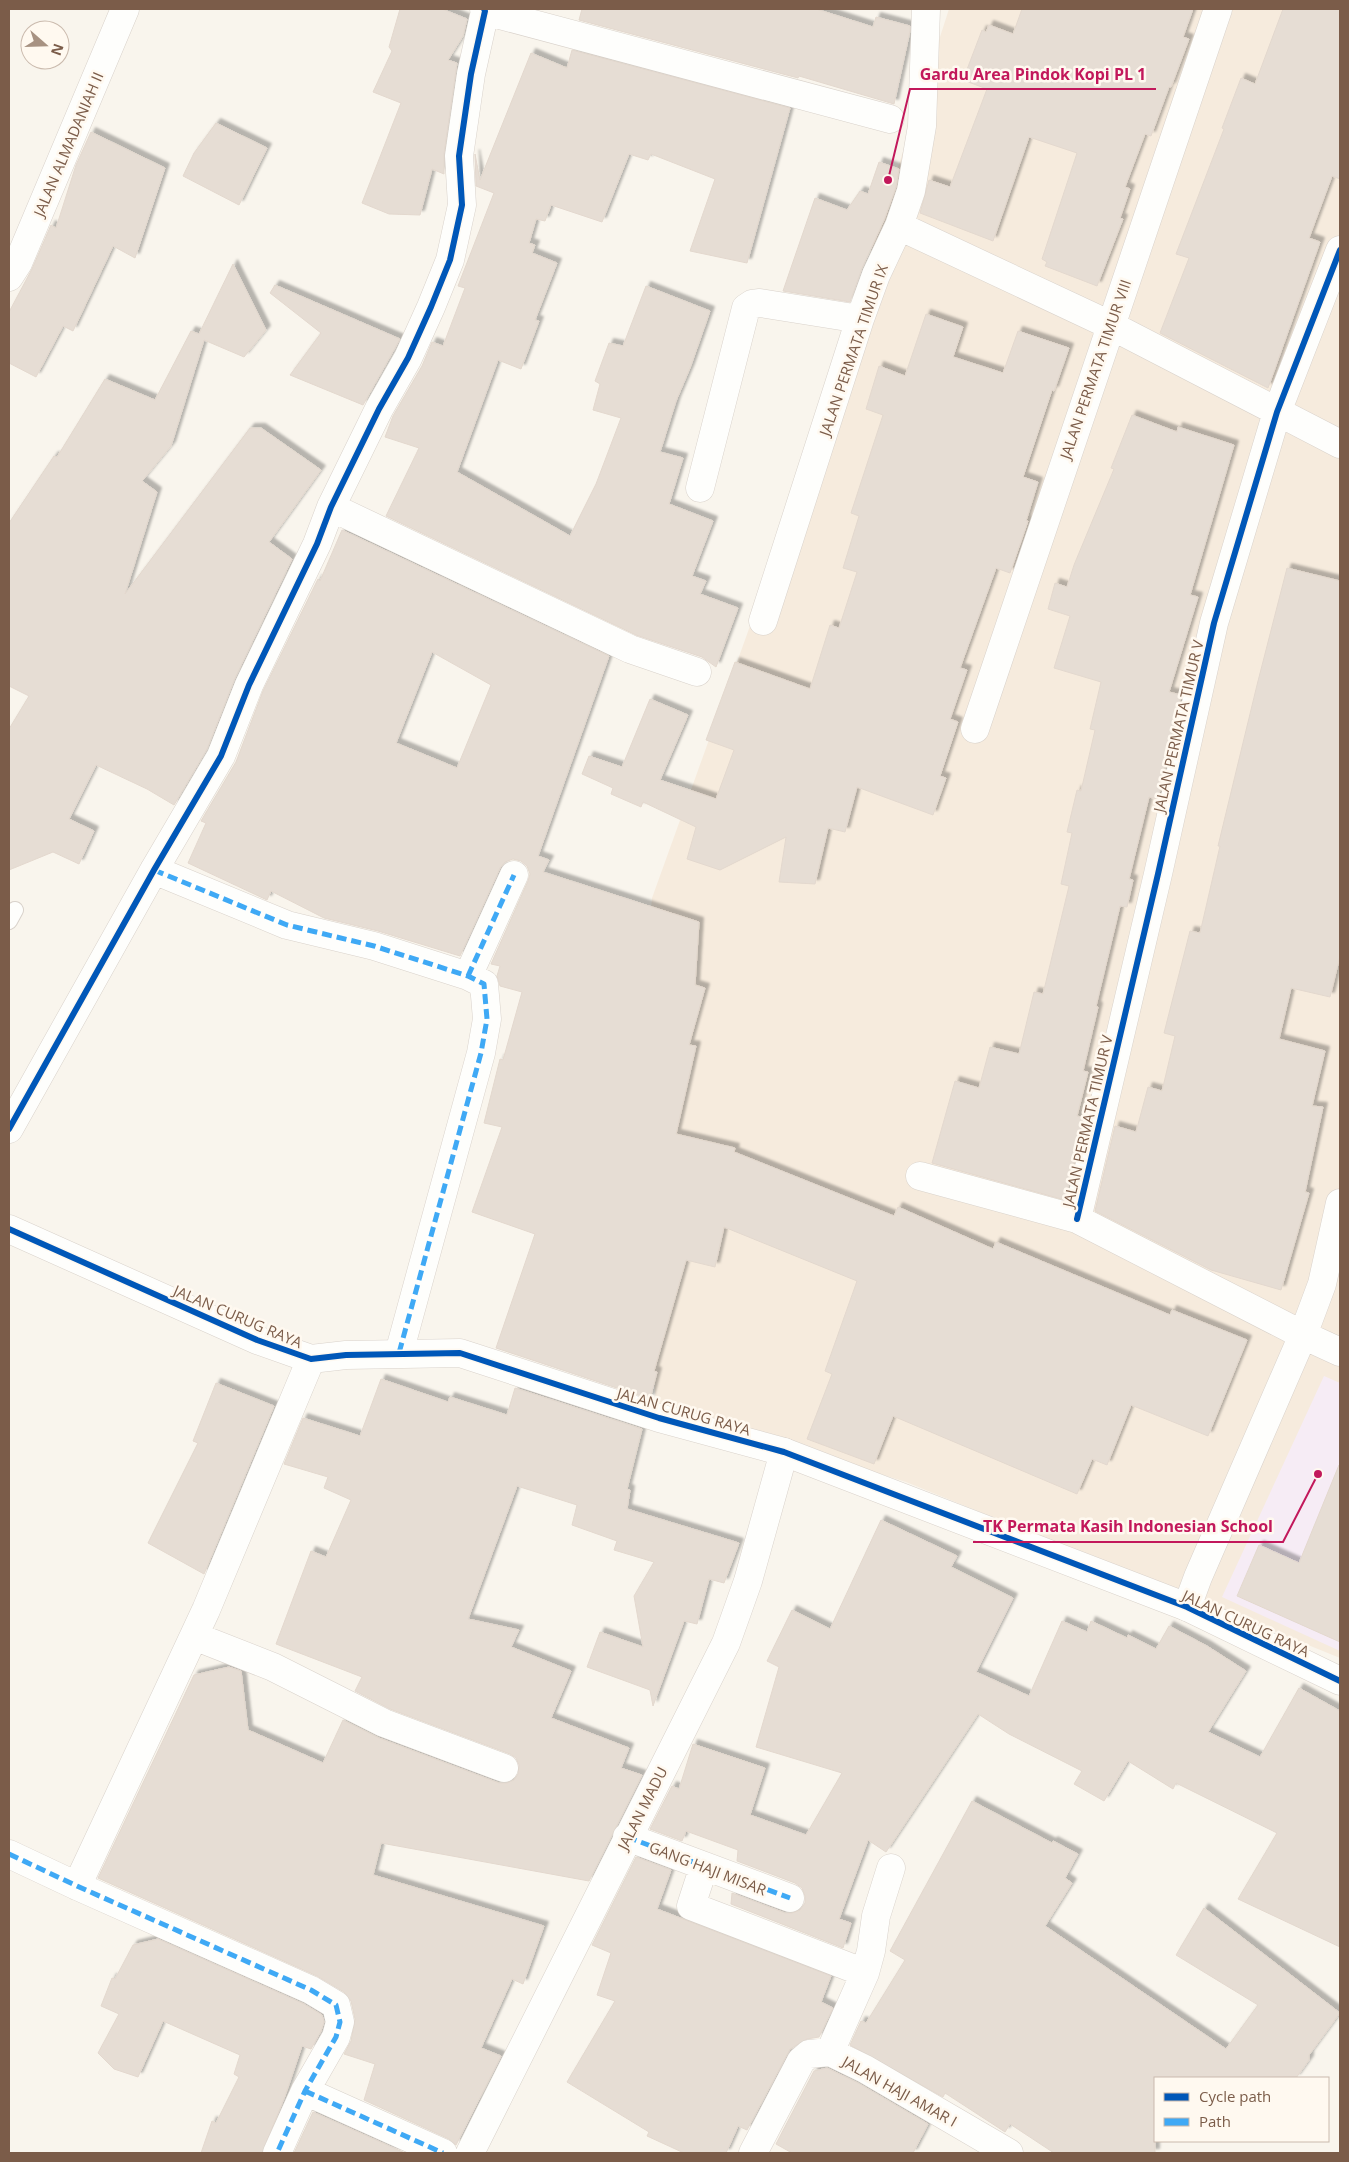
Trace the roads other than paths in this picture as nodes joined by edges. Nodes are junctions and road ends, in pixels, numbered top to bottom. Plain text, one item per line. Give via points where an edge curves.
1 (125, 9) edge
2 (926, 9) edge
3 (1218, 9) edge
4 (485, 10) edge
5 (890, 119) dead end
6 (899, 226) junction
7 (1340, 250) edge
8 (9, 277) edge
9 (860, 320) junction
10 (1110, 325) junction
11 (1277, 412) junction
12 (1340, 444) edge
13 (700, 488) dead end
14 (332, 507) junction
15 (766, 610) dead end
16 (697, 672) dead end
17 (975, 729) dead end
18 (154, 870) junction
19 (514, 875) dead end
20 (468, 976) junction
21 (9, 1130) edge
22 (920, 1176) dead end
23 (1340, 1203) edge
24 (1077, 1218) junction
25 (9, 1229) edge
26 (1331, 1288) edge
27 (1303, 1335) junction
28 (1340, 1352) edge
29 (399, 1353) junction
30 (311, 1359) junction
31 (784, 1452) junction
32 (1187, 1607) junction
33 (194, 1636) junction
34 (1340, 1681) edge
35 (504, 1768) dead end
36 (627, 1837) junction
37 (9, 1854) edge
38 (704, 1866) junction
39 (891, 1868) dead end
40 (77, 1886) junction
41 (790, 1898) dead end
42 (865, 1972) junction
43 (830, 2052) junction
44 (304, 2092) junction
45 (277, 2153) edge
46 (443, 2153) edge
47 (470, 2153) edge
48 (753, 2153) edge
49 (1009, 2153) edge

1 - 8 street, JALAN ALMADANIAH II
2 - 6 street, JALAN PERMATA TIMUR IX via 922,126 911,191
3 - 10 street, JALAN PERMATA TIMUR VIII
4 - 5 street
4 - 14 street via 460,147 462,205 450,260 408,358 379,409
6 - 9 street, JALAN PERMATA TIMUR IX
6 - 10 street
7 - 11 street, JALAN PERMATA TIMUR V
9 - 13 street via 760,303 746,308
9 - 15 street, JALAN PERMATA TIMUR IX
10 - 11 street
10 - 17 street, JALAN PERMATA TIMUR VIII
11 - 12 street
11 - 24 street, JALAN PERMATA TIMUR V via 1214,623
14 - 16 street via 630,649
14 - 18 street via 249,685 221,756
18 - 20 street via 287,925 374,946
18 - 21 street
19 - 20 street
20 - 29 street via 484,984 487,1000 481,1053
22 - 24 street
23 - 26 street
24 - 27 street
25 - 30 street, JALAN CURUG RAYA via 257,1340
26 - 27 street
27 - 28 street
27 - 32 street
29 - 30 street, JALAN CURUG RAYA
29 - 31 street, JALAN CURUG RAYA via 460,1353 659,1418
30 - 33 street
31 - 32 street, JALAN CURUG RAYA
31 - 36 street, JALAN MADU via 748,1581 726,1643
32 - 34 street, JALAN CURUG RAYA
33 - 35 street via 273,1667 384,1723
33 - 40 street
36 - 38 street, GANG HAJI MISAR
36 - 47 street, JALAN MADU
37 - 40 street
38 - 41 street, GANG HAJI MISAR
38 - 42 street via 691,1906
39 - 42 street via 876,1916
40 - 44 street via 311,1990 336,2005 340,2022 336,2037
42 - 43 street
43 - 48 street, JALAN HAJI AMAR I via 809,2054 801,2061
43 - 49 street, JALAN HAJI AMAR I
44 - 45 street
44 - 46 street

